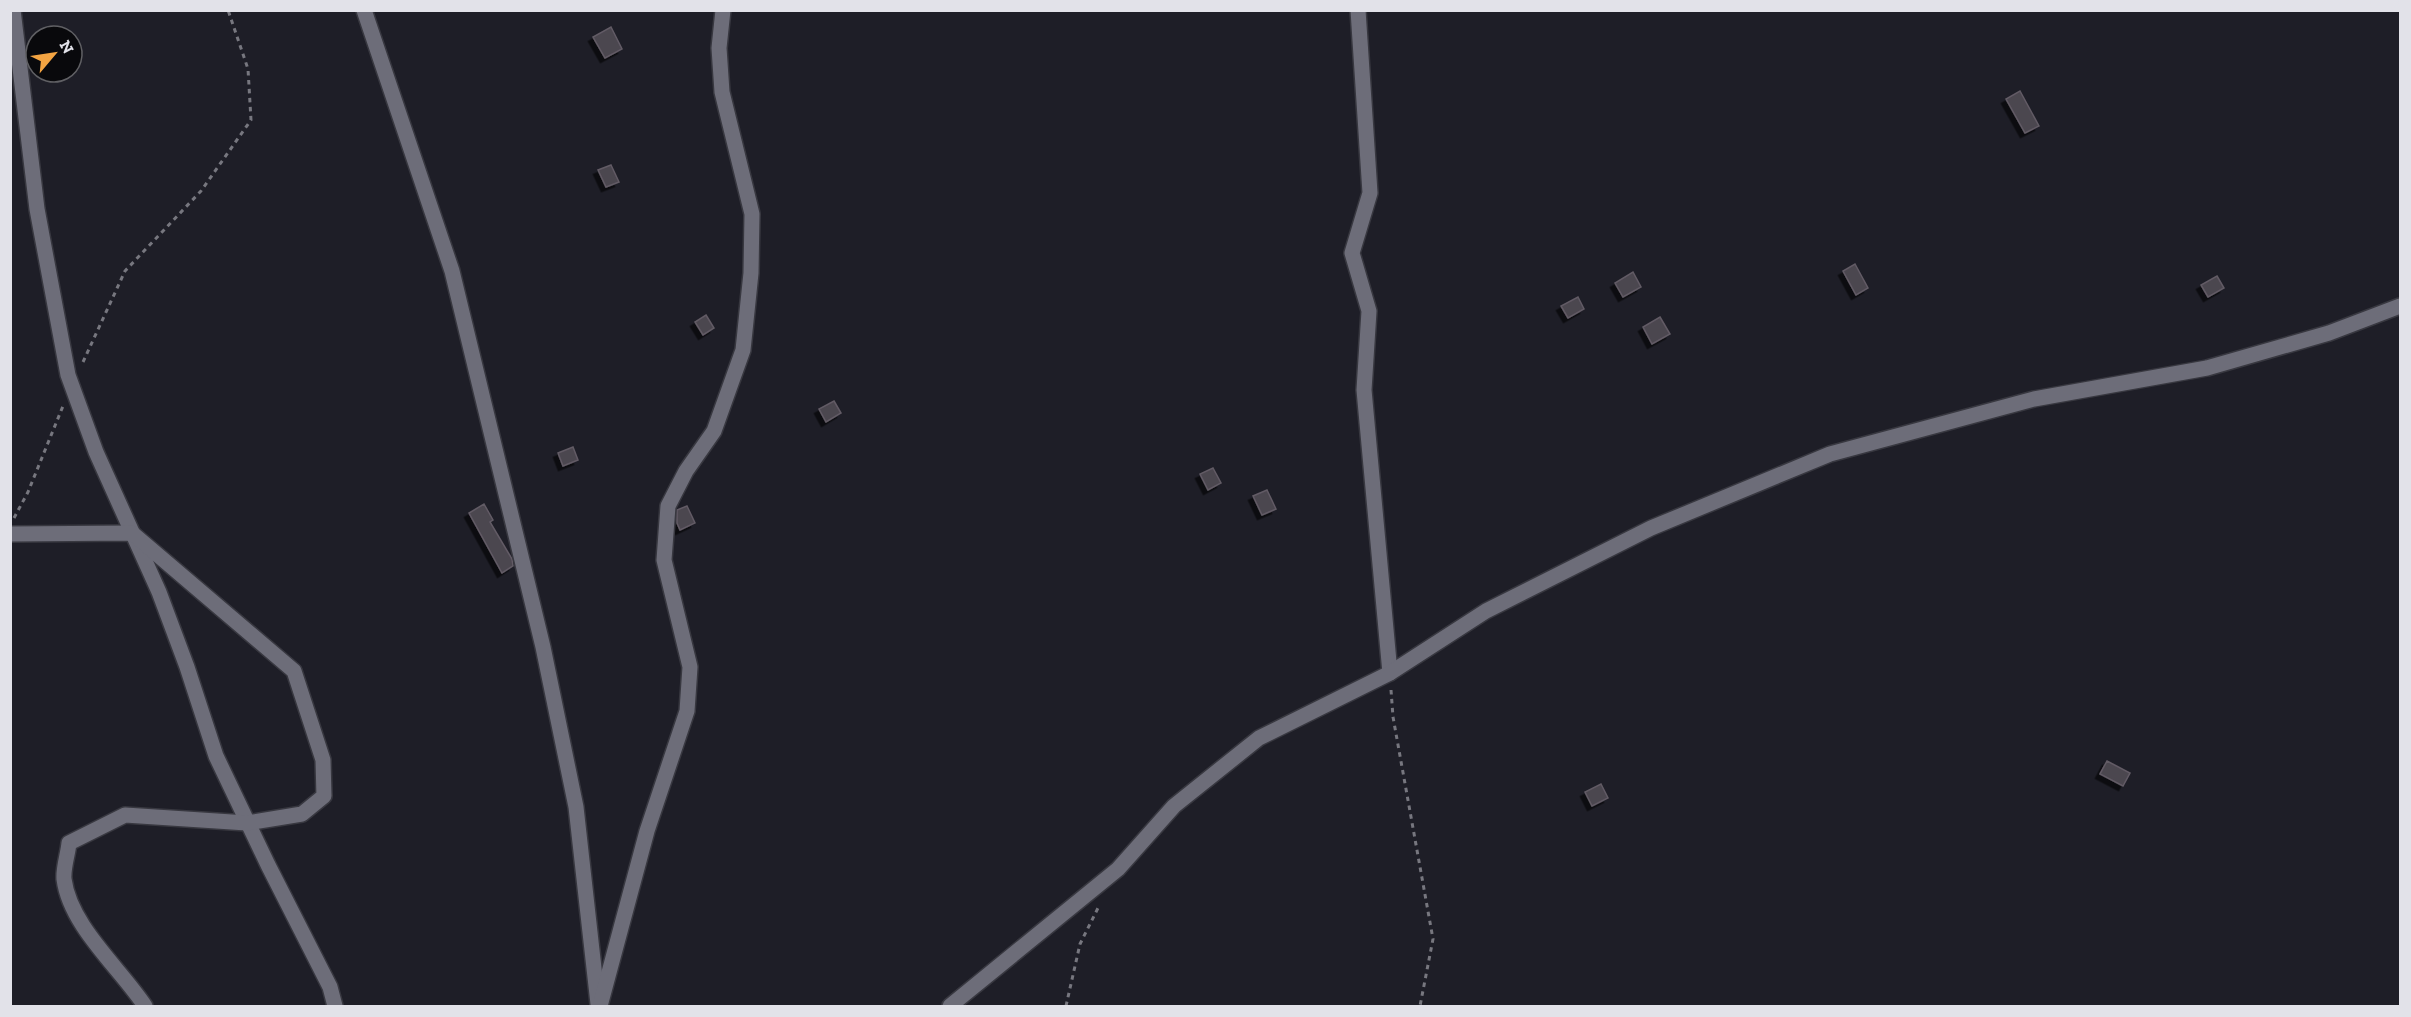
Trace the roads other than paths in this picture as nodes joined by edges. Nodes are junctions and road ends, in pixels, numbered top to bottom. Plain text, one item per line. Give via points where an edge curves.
1 (13, 10) edge
2 (364, 10) edge
3 (723, 10) edge
4 (1358, 10) edge
5 (2400, 306) edge
6 (132, 533) junction
7 (10, 534) edge
8 (1390, 673) junction
9 (247, 823) junction
10 (145, 1006) edge
11 (335, 1006) edge
12 (599, 1006) edge
13 (950, 1006) edge

1 - 6 street via 37,209 72,385
2 - 12 street via 452,271 543,647 576,807
3 - 12 street via 719,48 722,92 753,214 742,350 714,430 668,506 664,560 690,668 687,711 647,831
4 - 8 street via 1371,193 1352,253 1369,311 1364,390
5 - 8 street via 2329,333 2207,368 2034,399 1830,454 1651,528 1486,611
6 - 7 street
6 - 9 street via 179,645 216,756
6 - 9 street via 294,671 323,760 324,796 302,814
8 - 13 street via 1259,738 1174,806 1118,869
9 - 10 street via 125,815 69,843 64,879 78,919
9 - 11 street via 330,987

